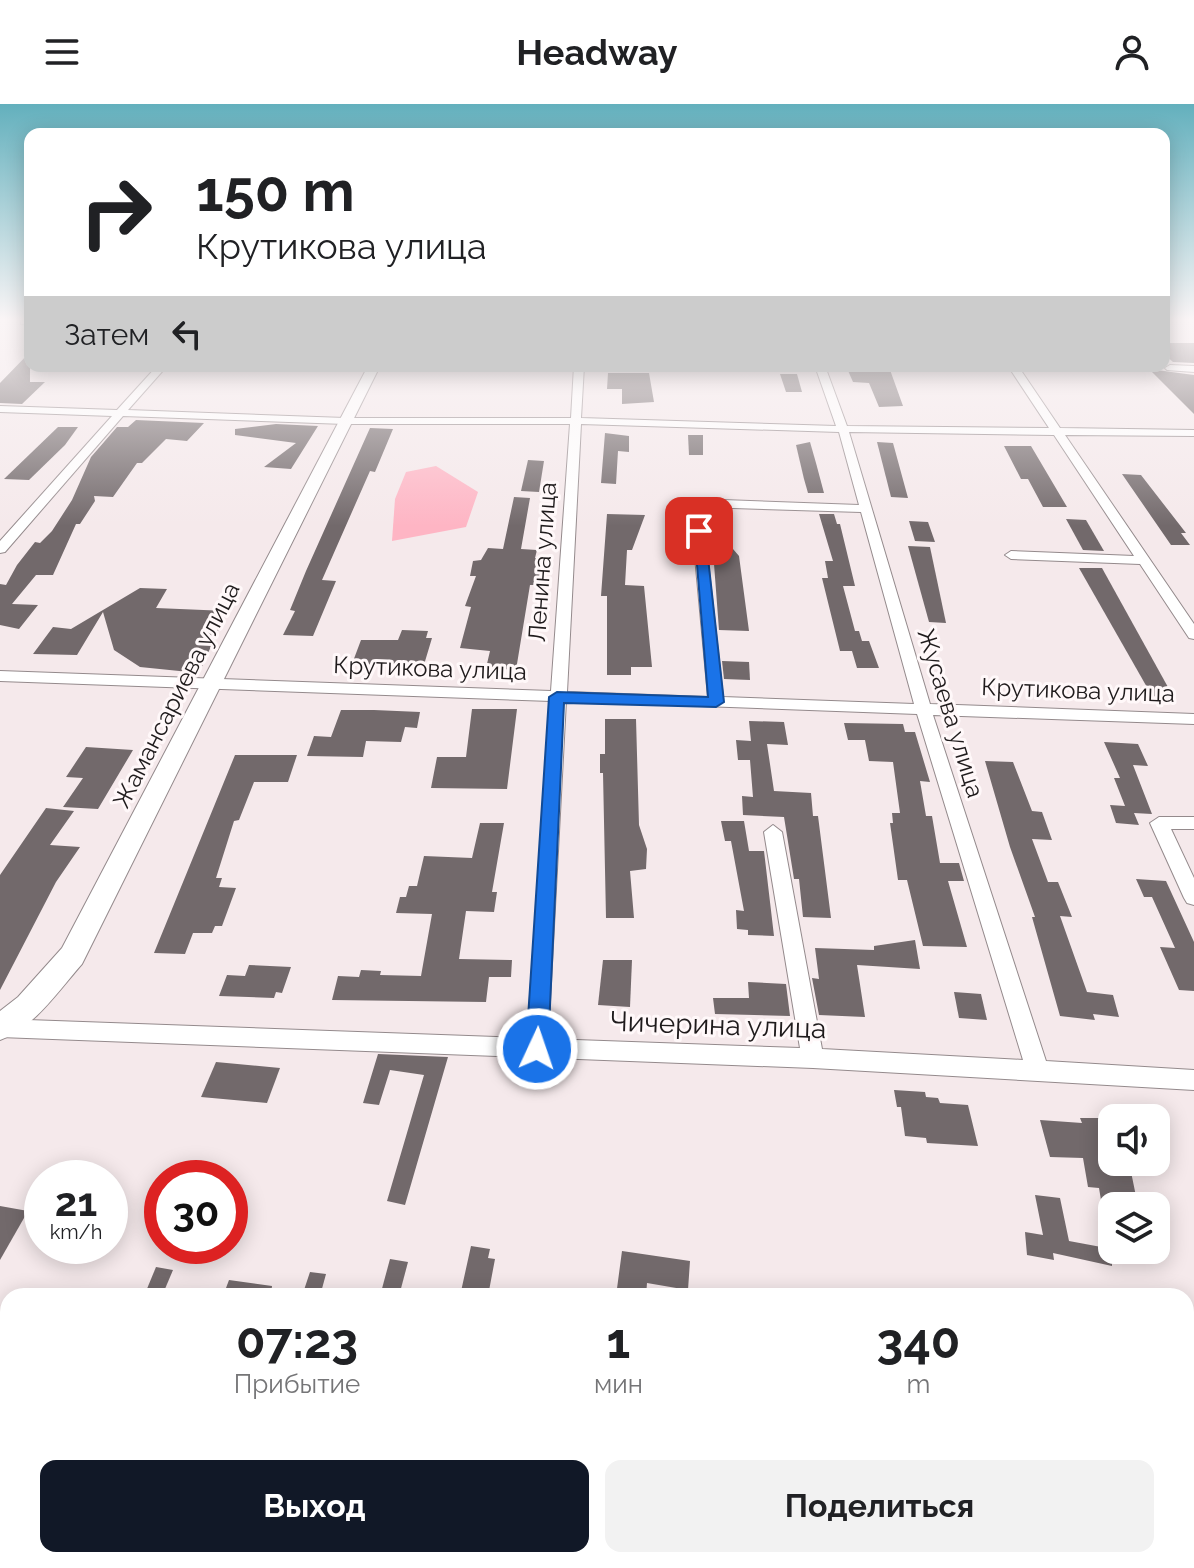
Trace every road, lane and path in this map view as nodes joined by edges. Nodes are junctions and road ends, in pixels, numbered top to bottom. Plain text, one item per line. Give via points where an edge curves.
1 (141, 389) edge
2 (362, 389) edge
3 (577, 389) edge
4 (829, 389) edge
5 (1029, 389) edge
6 (0, 409) edge
7 (122, 411) junction
8 (345, 421) junction
9 (575, 421) junction
10 (843, 429) junction
11 (1056, 430) junction
12 (1194, 433) edge
13 (866, 509) junction
14 (0, 549) edge
15 (1011, 555) dead end
16 (1143, 560) junction
17 (1193, 633) edge
18 (0, 676) edge
19 (212, 682) junction
20 (557, 697) junction
21 (716, 702) junction
22 (923, 707) junction
23 (1194, 719) edge
24 (1194, 823) edge
25 (773, 832) dead end
26 (1194, 898) edge
27 (0, 1028) edge
28 (537, 1049) junction
29 (813, 1058) junction
30 (1038, 1072) junction
31 (1194, 1080) edge

1 - 7 street
2 - 8 street, Жамансариева улица
3 - 9 street, Ленина улица
4 - 10 street, Жусаева улица
5 - 11 street
6 - 7 street
7 - 8 street
7 - 14 street
8 - 9 street
8 - 19 street, Жамансариева улица
9 - 10 street
9 - 20 street, Ленина улица
10 - 11 street
10 - 13 street, Жусаева улица
11 - 12 street
11 - 16 street
13 - 21 street via 696,503
13 - 22 street, Жусаева улица
15 - 16 street
16 - 17 street
18 - 19 street, Крутикова улица
19 - 20 street, Крутикова улица
19 - 27 street, Жамансариева улица via 72,956
20 - 21 street, Крутикова улица
20 - 28 street, Ленина улица
21 - 22 street, Крутикова улица
22 - 23 street, Крутикова улица
22 - 30 street, Жусаева улица
24 - 26 street via 1159,823
25 - 29 street
27 - 28 street, Чичерина улица
28 - 29 street, Чичерина улица
29 - 30 street, Чичерина улица
30 - 31 street, Чичерина улица

